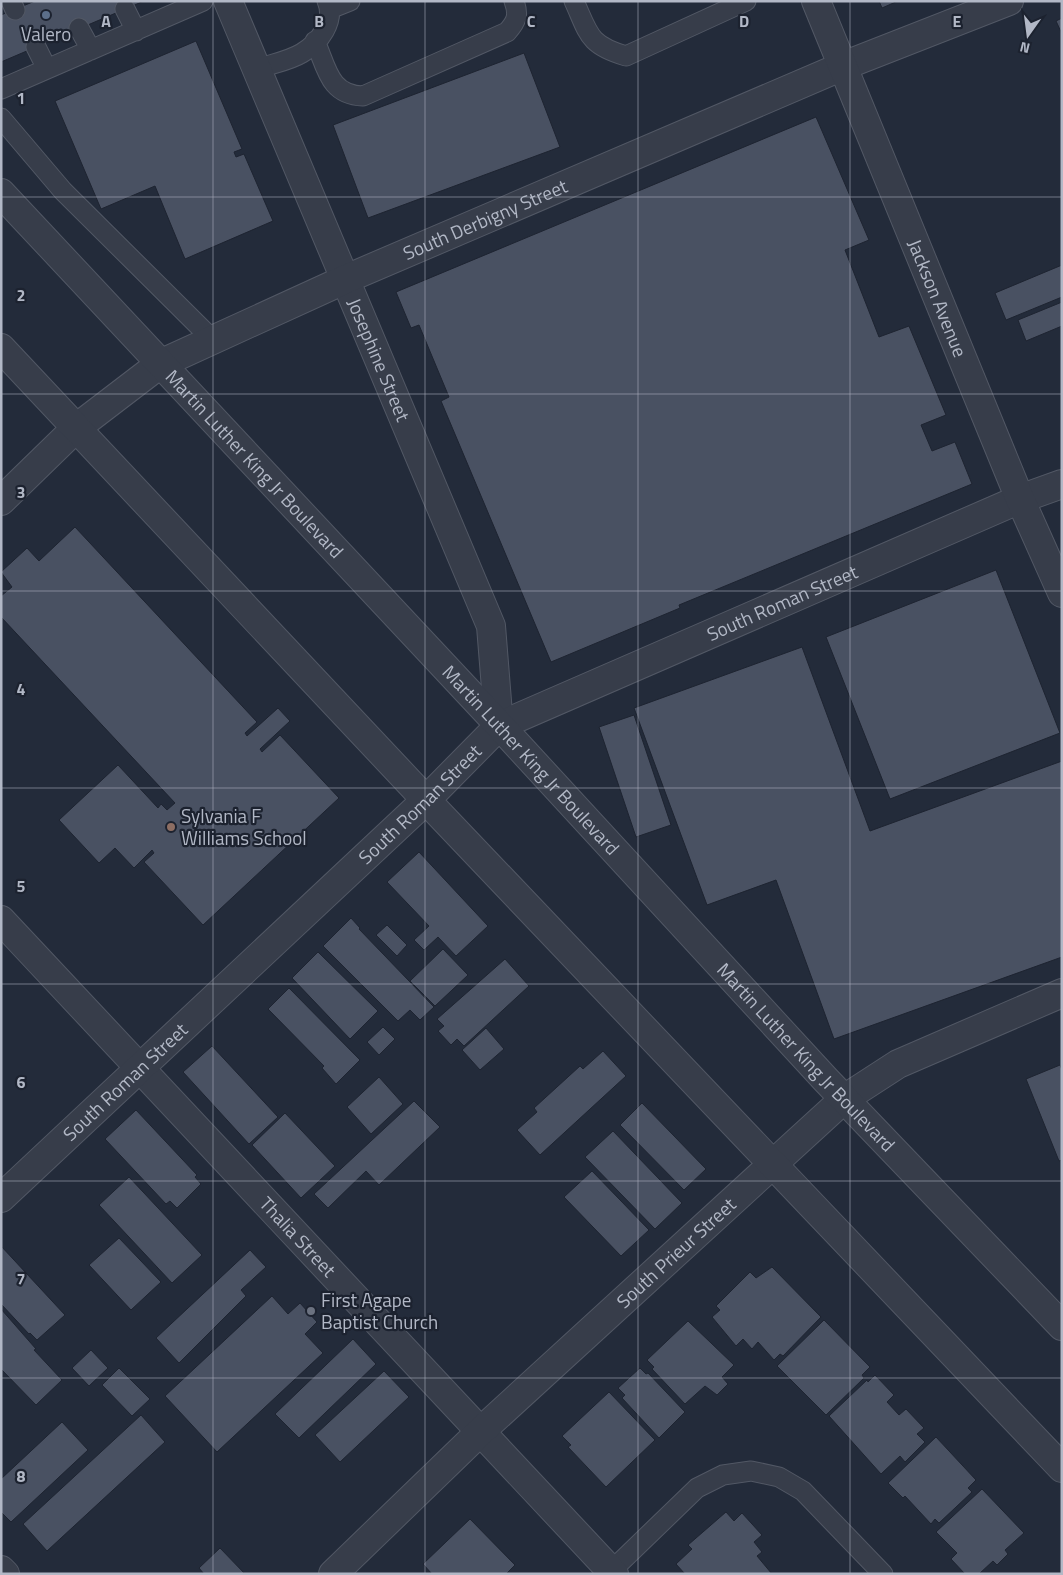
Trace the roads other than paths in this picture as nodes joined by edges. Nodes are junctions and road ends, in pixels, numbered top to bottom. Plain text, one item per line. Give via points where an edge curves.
1 (203, 1) edge
2 (228, 1) edge
3 (350, 1) edge
4 (514, 1) edge
5 (574, 1) edge
6 (746, 1) edge
7 (816, 1) edge
8 (1009, 1) edge
9 (182, 5) edge
10 (329, 5) edge
11 (124, 10) dead end
12 (79, 28) dead end
13 (136, 31) junction
14 (315, 41) junction
15 (36, 47) dead end
16 (91, 50) junction
17 (843, 66) junction
18 (47, 69) junction
19 (257, 70) junction
20 (2, 86) edge
21 (1, 118) edge
22 (1, 193) edge
23 (346, 279) junction
24 (213, 340) junction
25 (1, 348) edge
26 (160, 364) junction
27 (75, 429) junction
28 (1062, 484) edge
29 (1020, 499) junction
30 (1, 501) edge
31 (1062, 593) edge
32 (500, 726) junction
33 (426, 800) junction
34 (1, 920) edge
35 (1062, 993) edge
36 (141, 1067) junction
37 (844, 1098) junction
38 (771, 1163) junction
39 (1, 1198) edge
40 (1062, 1326) edge
41 (481, 1430) junction
42 (1062, 1468) edge
43 (1, 1570) edge
44 (611, 1573) edge
45 (5, 1574) edge
46 (333, 1574) edge
47 (883, 1574) edge

1 - 9 lane
2 - 19 street, Josephine Street
3 - 10 lane
4 - 14 lane via 518,13 508,32 363,96 349,96 336,88
5 - 6 lane via 590,37 604,50 626,56
7 - 17 street, Jackson Avenue
8 - 17 street, South Derbigny Street
9 - 13 lane
10 - 14 lane via 325,31
11 - 13 lane
12 - 16 lane
13 - 16 lane
14 - 19 lane via 303,53
15 - 18 lane
16 - 18 lane
17 - 23 street, South Derbigny Street
17 - 29 street, Jackson Avenue
18 - 20 lane
19 - 23 street, Josephine Street
21 - 24 lane via 63,191
22 - 26 street, Martin Luther King Jr Boulevard
23 - 24 street, South Derbigny Street
23 - 32 street, Josephine Street via 490,626
24 - 26 street, South Derbigny Street
25 - 27 street
26 - 27 street, South Derbigny Street
26 - 32 street, Martin Luther King Jr Boulevard
27 - 30 street, South Derbigny Street
27 - 33 street
28 - 29 street, South Roman Street
29 - 31 street, Jackson Avenue
29 - 32 street, South Roman Street
32 - 33 street, South Roman Street
32 - 37 street, Martin Luther King Jr Boulevard
33 - 36 street, South Roman Street
33 - 38 street
34 - 36 street, Thalia Street
35 - 37 street, South Prieur Street via 898,1064
36 - 39 street, South Roman Street
36 - 41 street, Thalia Street
37 - 38 street, South Prieur Street
37 - 40 street, Martin Luther King Jr Boulevard
38 - 41 street, South Prieur Street
38 - 42 street
41 - 44 street, Thalia Street
41 - 46 street, South Prieur Street
43 - 45 street
44 - 47 lane via 698,1488 723,1475 751,1471 779,1477 803,1491

